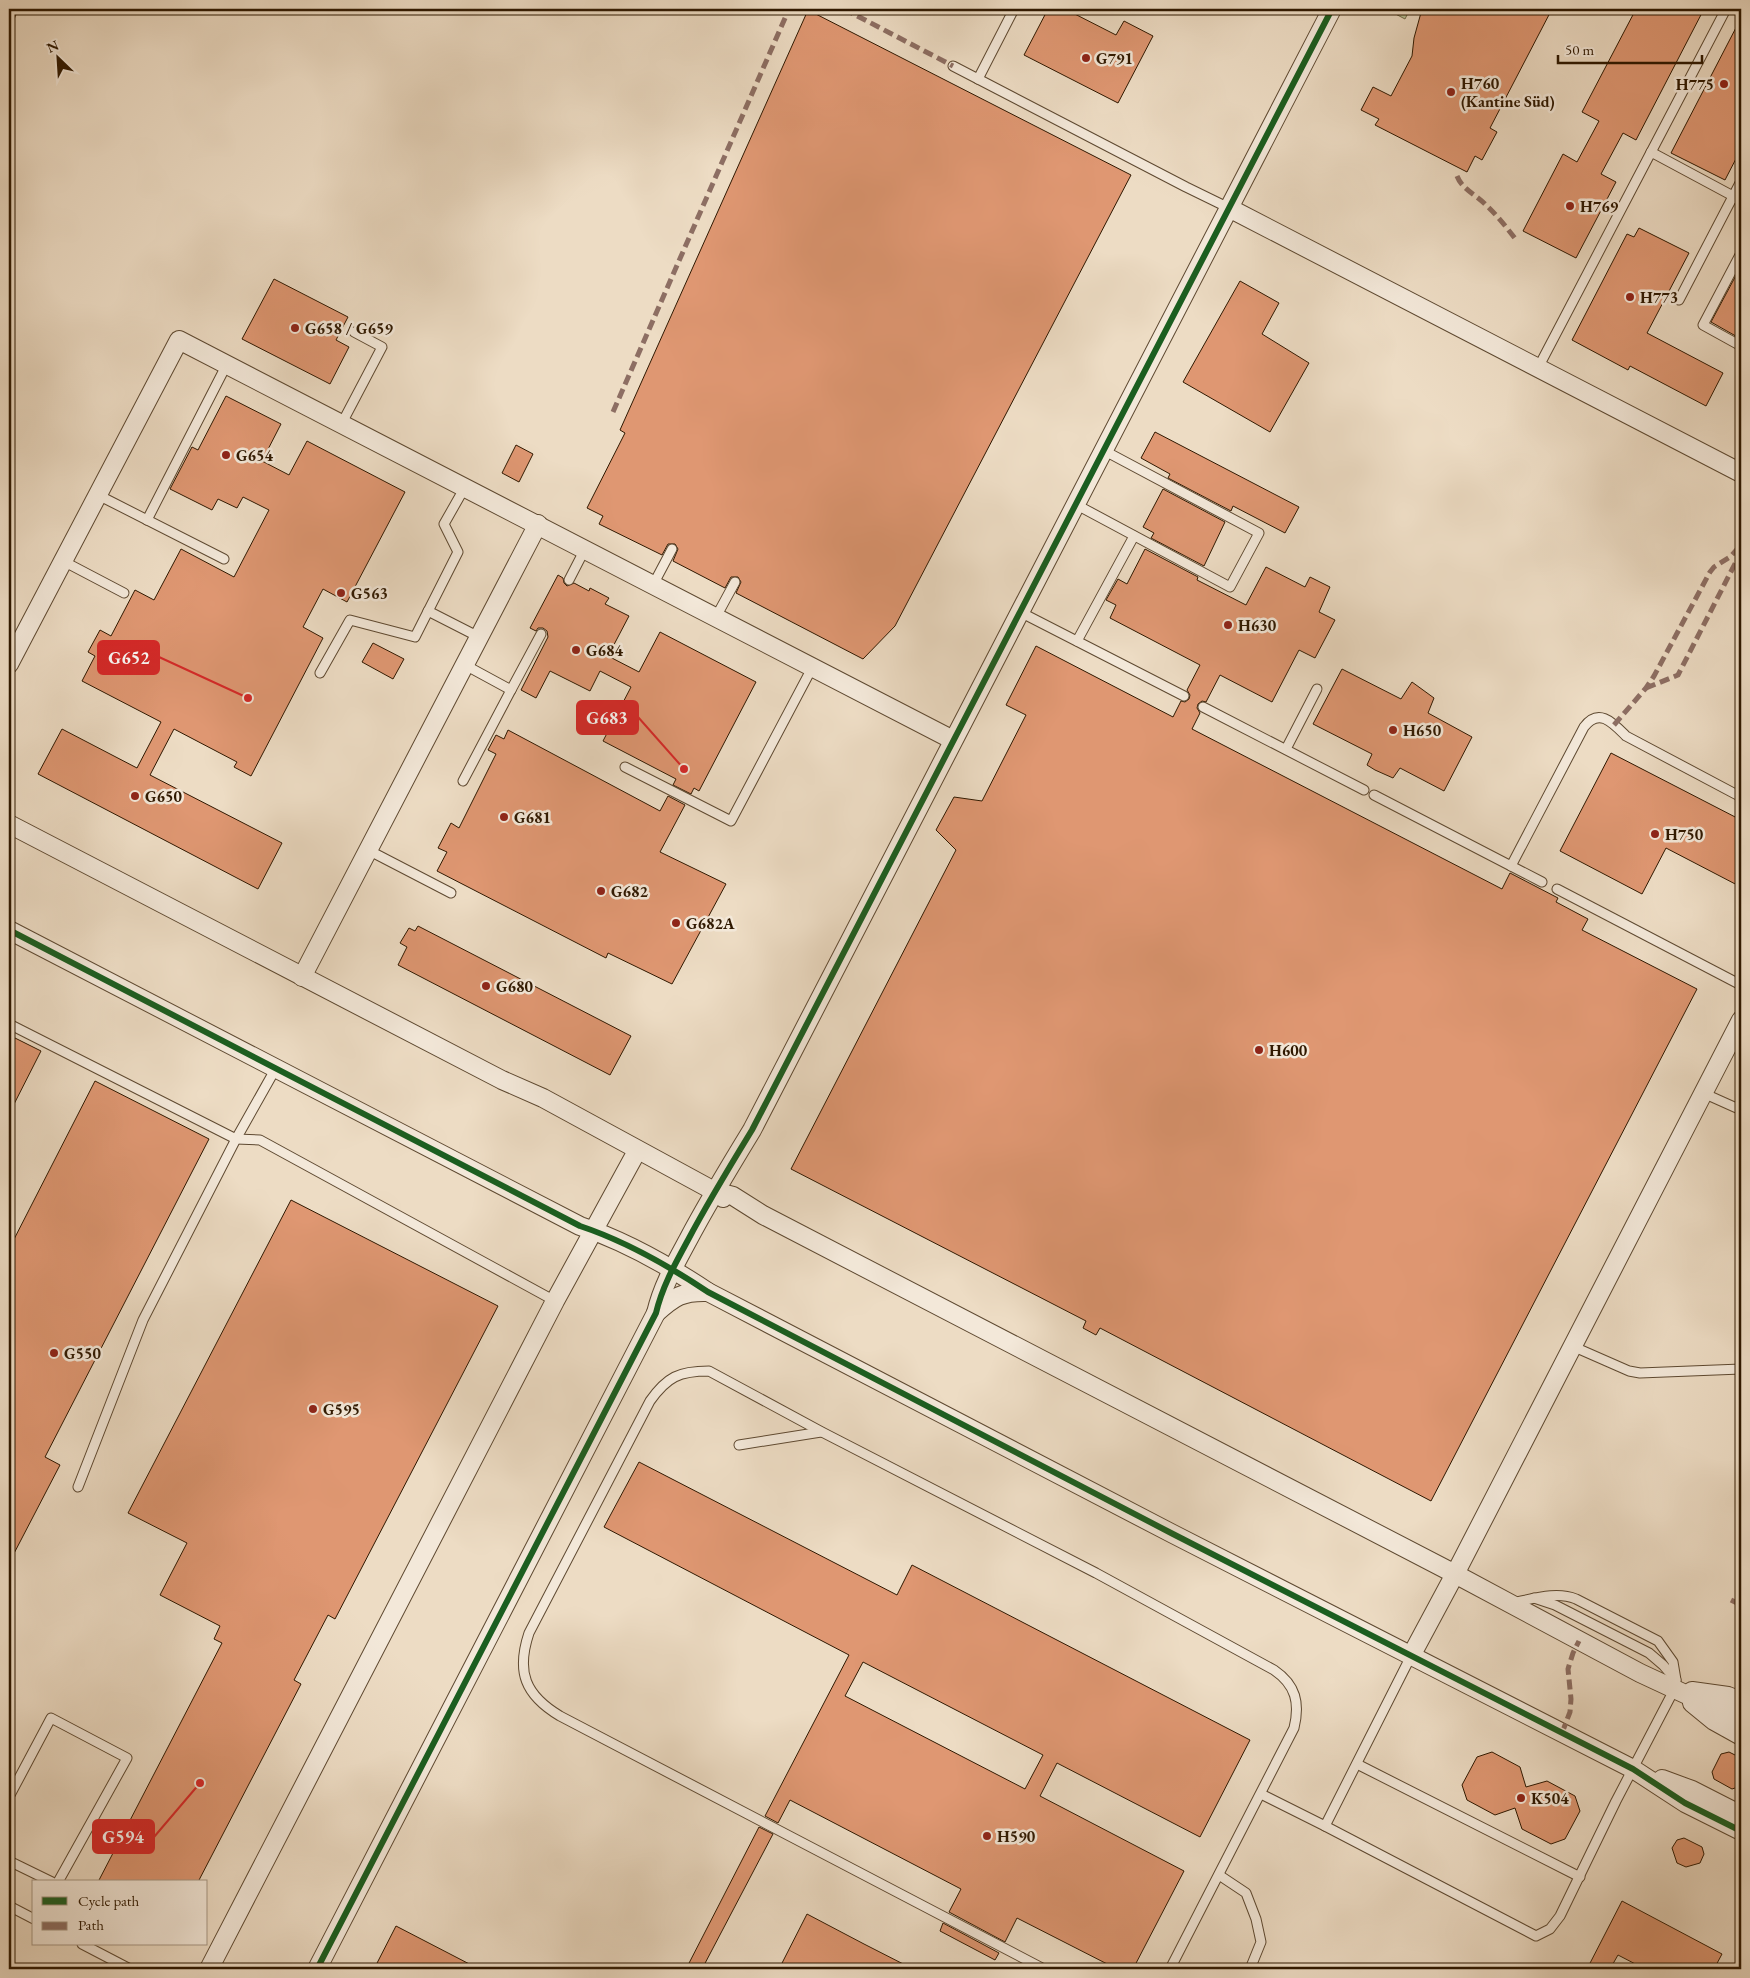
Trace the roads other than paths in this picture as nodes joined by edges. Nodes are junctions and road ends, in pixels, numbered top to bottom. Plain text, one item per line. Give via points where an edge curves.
1 (13, 9) edge
2 (1014, 9) edge
3 (1332, 9) edge
4 (1726, 9) edge
5 (9, 18) edge
6 (953, 66) dead end
7 (978, 79) junction
8 (1651, 152) junction
9 (1741, 181) edge
10 (1733, 196) junction
11 (1741, 202) edge
12 (1229, 208) junction
13 (1741, 252) edge
14 (1679, 300) dead end
15 (354, 332) dead end
16 (1741, 346) edge
17 (227, 364) junction
18 (1538, 368) junction
19 (342, 423) junction
20 (1104, 450) junction
21 (1741, 474) edge
22 (465, 487) junction
23 (98, 494) junction
24 (1075, 504) junction
25 (147, 520) junction
26 (538, 524) junction
27 (1134, 536) junction
28 (585, 549) junction
29 (672, 549) dead end
30 (224, 559) dead end
31 (62, 561) junction
32 (569, 580) dead end
33 (734, 582) dead end
34 (653, 585) junction
35 (124, 593) dead end
36 (428, 611) junction
37 (1020, 612) junction
38 (716, 617) junction
39 (541, 634) dead end
40 (479, 637) junction
41 (1077, 642) junction
42 (9, 664) edge
43 (465, 665) junction
44 (812, 668) junction
45 (320, 673) dead end
46 (1318, 689) dead end
47 (512, 690) junction
48 (1184, 696) dead end
49 (1203, 706) dead end
50 (953, 740) junction
51 (1286, 749) junction
52 (625, 766) dead end
53 (463, 781) dead end
54 (1364, 790) dead end
55 (1374, 795) dead end
56 (1741, 797) edge
57 (9, 824) edge
58 (368, 850) junction
59 (1512, 866) junction
60 (1542, 882) dead end
61 (1557, 890) dead end
62 (451, 893) dead end
63 (9, 930) edge
64 (302, 977) junction
65 (1741, 985) edge
66 (1741, 1020) edge
67 (9, 1024) edge
68 (276, 1068) junction
69 (1703, 1093) junction
70 (1741, 1110) edge
71 (236, 1139) junction
72 (637, 1150) junction
73 (714, 1191) junction
74 (593, 1230) junction
75 (672, 1270) junction
76 (708, 1292) junction
77 (555, 1301) junction
78 (656, 1313) junction
79 (1572, 1346) junction
80 (1741, 1369) edge
81 (822, 1432) junction
82 (738, 1445) dead end
83 (78, 1487) dead end
84 (1455, 1574) junction
85 (1534, 1598) junction
86 (1510, 1603) junction
87 (1411, 1656) junction
88 (1675, 1684) junction
89 (1741, 1701) edge
90 (1741, 1720) edge
91 (1741, 1736) edge
92 (1357, 1764) junction
93 (1633, 1769) junction
94 (1261, 1794) junction
95 (9, 1797) edge
96 (1740, 1825) edge
97 (1325, 1826) junction
98 (9, 1861) edge
99 (1219, 1875) junction
100 (1580, 1877) junction
101 (48, 1880) edge
102 (59, 1880) edge
103 (9, 1906) edge
104 (32, 1918) edge
105 (86, 1946) edge
106 (130, 1969) edge
107 (208, 1969) edge
108 (317, 1969) edge
109 (1044, 1969) edge
110 (1170, 1969) edge
111 (1250, 1969) edge

1 - 5 lane
2 - 7 lane
3 - 12 street
4 - 8 lane
6 - 7 lane
7 - 12 lane
8 - 10 lane
8 - 18 lane
9 - 10 lane
10 - 11 lane
10 - 14 lane
12 - 18 street
12 - 20 street
13 - 16 lane via 1703,325
15 - 19 lane via 382,347
17 - 19 street
17 - 23 street via 179,340
17 - 25 lane
18 - 21 street
19 - 22 street
20 - 24 street
20 - 27 lane via 1259,533 1230,587
22 - 26 street
22 - 36 lane via 444,524 458,552
23 - 25 lane
23 - 31 street
24 - 27 lane
24 - 37 street
25 - 30 lane
26 - 28 street
26 - 40 street
27 - 41 lane
28 - 32 lane
28 - 34 street
29 - 34 lane
31 - 35 lane
31 - 42 street
33 - 38 lane
34 - 38 street
36 - 40 lane
36 - 45 lane via 415,637 350,620
37 - 41 lane
37 - 50 street
38 - 44 street
39 - 47 lane
40 - 43 street
41 - 48 lane
43 - 47 lane
43 - 58 street
44 - 50 street
44 - 52 lane via 732,821
46 - 51 lane
47 - 53 lane
49 - 51 lane
50 - 73 street via 752,1130
51 - 54 lane
55 - 59 lane
56 - 59 lane via 1626,736 1603,718 1595,717 1584,728
57 - 64 street
58 - 62 lane
58 - 64 street
59 - 60 lane
61 - 65 lane
63 - 68 street
64 - 72 street
66 - 69 street
67 - 71 lane
68 - 71 lane
68 - 74 street
69 - 70 lane
69 - 79 street
71 - 77 lane via 260,1140
71 - 83 lane via 143,1320
72 - 73 street
72 - 74 street
73 - 75 street
73 - 84 street via 729,1202 763,1215
74 - 75 street
74 - 77 street
75 - 76 street
75 - 78 street
76 - 78 street via 674,1297
76 - 87 street
77 - 107 street
78 - 108 street
79 - 80 lane via 1640,1373
79 - 84 street
81 - 82 lane
81 - 94 lane via 1096,1573 1282,1676 1295,1696 1298,1708 1294,1728
81 - 109 lane via 709,1371 684,1372 665,1383 650,1401 528,1633 523,1661 528,1686 540,1702 560,1716
84 - 86 street
84 - 87 street
85 - 86 lane
85 - 88 lane via 1555,1605 1649,1653
85 - 88 lane via 1567,1595 1658,1641 1673,1662
86 - 88 street via 1640,1673
87 - 92 lane
87 - 93 street
88 - 89 street
88 - 90 street
88 - 91 street via 1714,1721
88 - 93 lane
92 - 97 lane
92 - 100 lane
93 - 96 street via 1685,1803
93 - 100 lane
94 - 97 lane
94 - 99 lane
95 - 102 lane via 51,1718 127,1758
97 - 100 lane via 1536,1936 1550,1929 1560,1916
98 - 101 lane
99 - 110 lane
99 - 111 lane via 1246,1893 1256,1918 1260,1942
103 - 104 lane
105 - 106 lane

